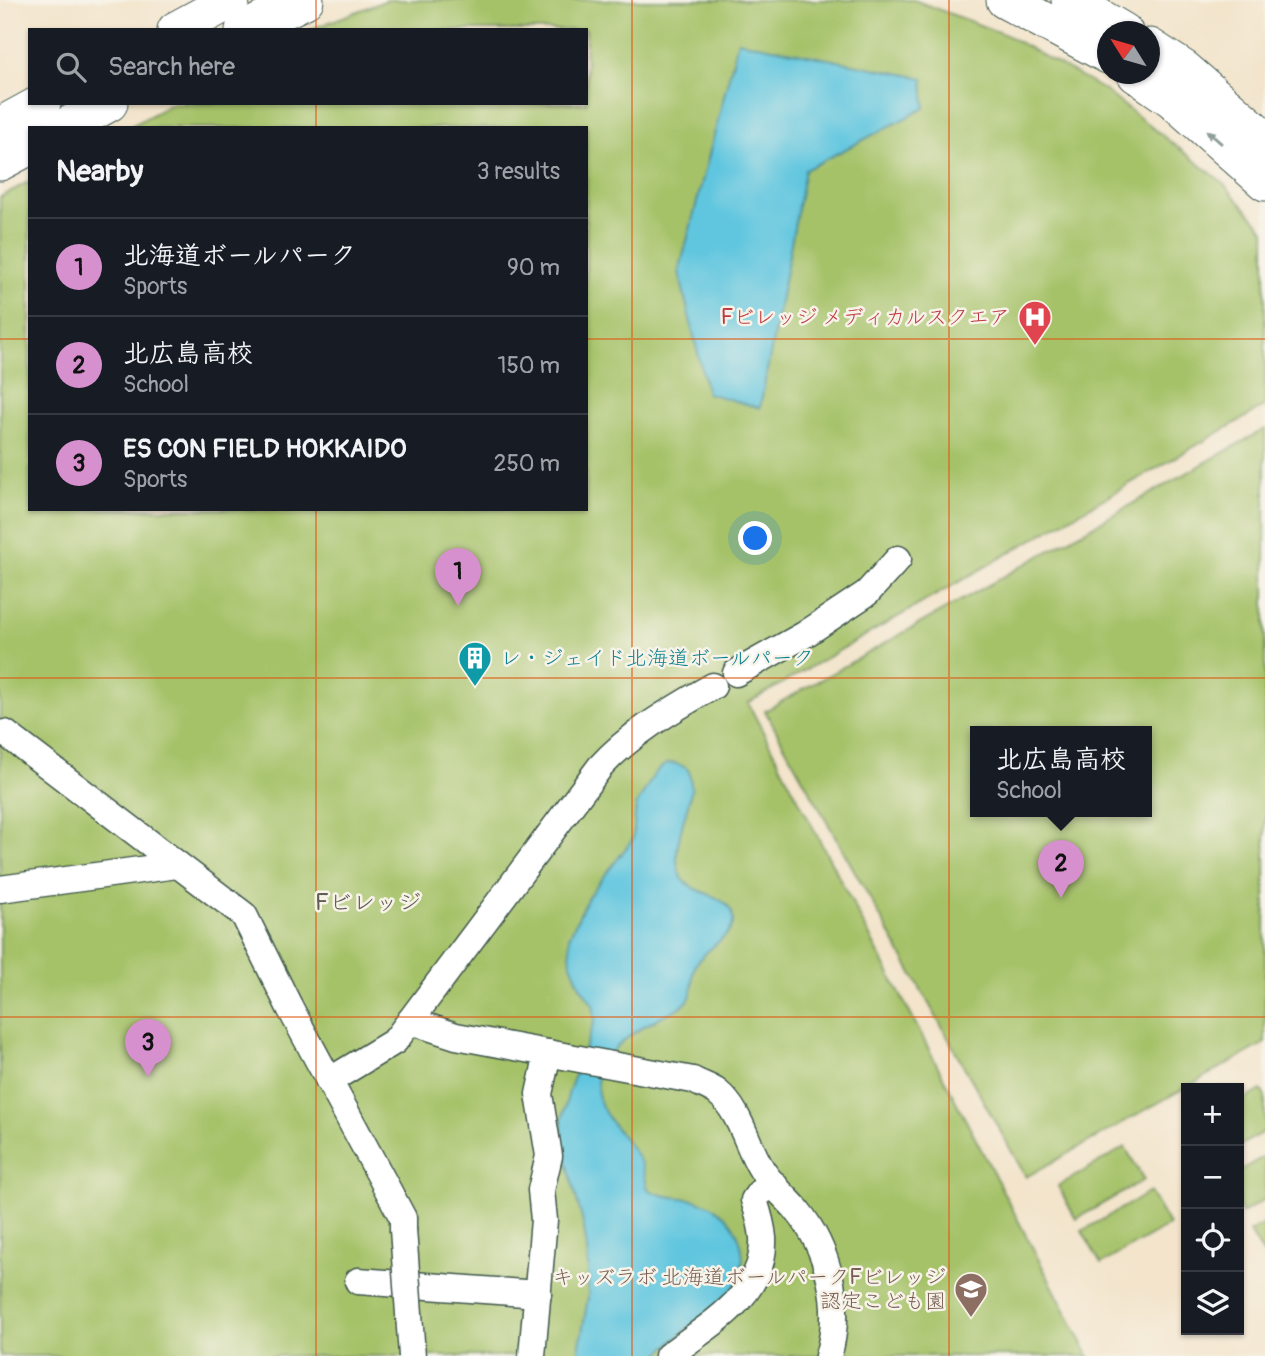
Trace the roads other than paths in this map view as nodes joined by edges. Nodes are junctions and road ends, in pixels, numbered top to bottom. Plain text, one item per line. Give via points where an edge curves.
1 (231, 0) edge
2 (305, 0) edge
3 (1005, 0) edge
4 (1089, 21) edge
5 (180, 28) edge
6 (248, 28) edge
7 (1160, 53) edge
8 (1150, 84) edge
9 (38, 105) edge
10 (105, 105) edge
11 (0, 126) edge
12 (67, 126) edge
13 (1265, 139) edge
14 (28, 147) edge
15 (0, 162) edge
16 (1265, 182) edge
17 (898, 559) dead end
18 (736, 673) dead end
19 (713, 686) dead end
20 (0, 734) edge
21 (177, 864) junction
22 (0, 889) edge
23 (410, 1021) junction
24 (548, 1053) junction
25 (328, 1081) junction
26 (774, 1184) junction
27 (358, 1281) dead end
28 (538, 1294) junction
29 (412, 1356) edge
30 (533, 1356) edge
31 (668, 1356) edge
32 (828, 1356) edge

1 - 5 street
2 - 6 street
3 - 4 street
7 - 13 street
16 -> 8 street
9 - 11 street
10 - 12 street
14 - 15 street
17 - 18 street via 867,593
19 - 23 street via 635,733 600,767
20 - 21 street via 5,733
21 - 22 street
21 - 25 street via 244,915
23 - 24 street
23 - 25 street via 395,1041
24 - 26 street via 693,1080 717,1092 733,1111 753,1157
24 - 28 street via 539,1094 549,1156 541,1190 544,1220
25 - 29 street, bridge via 403,1218
26 - 31 street via 754,1200 763,1239 749,1285 721,1318
26 - 32 street via 822,1248 829,1272 833,1325
27 - 28 street
28 - 30 street

